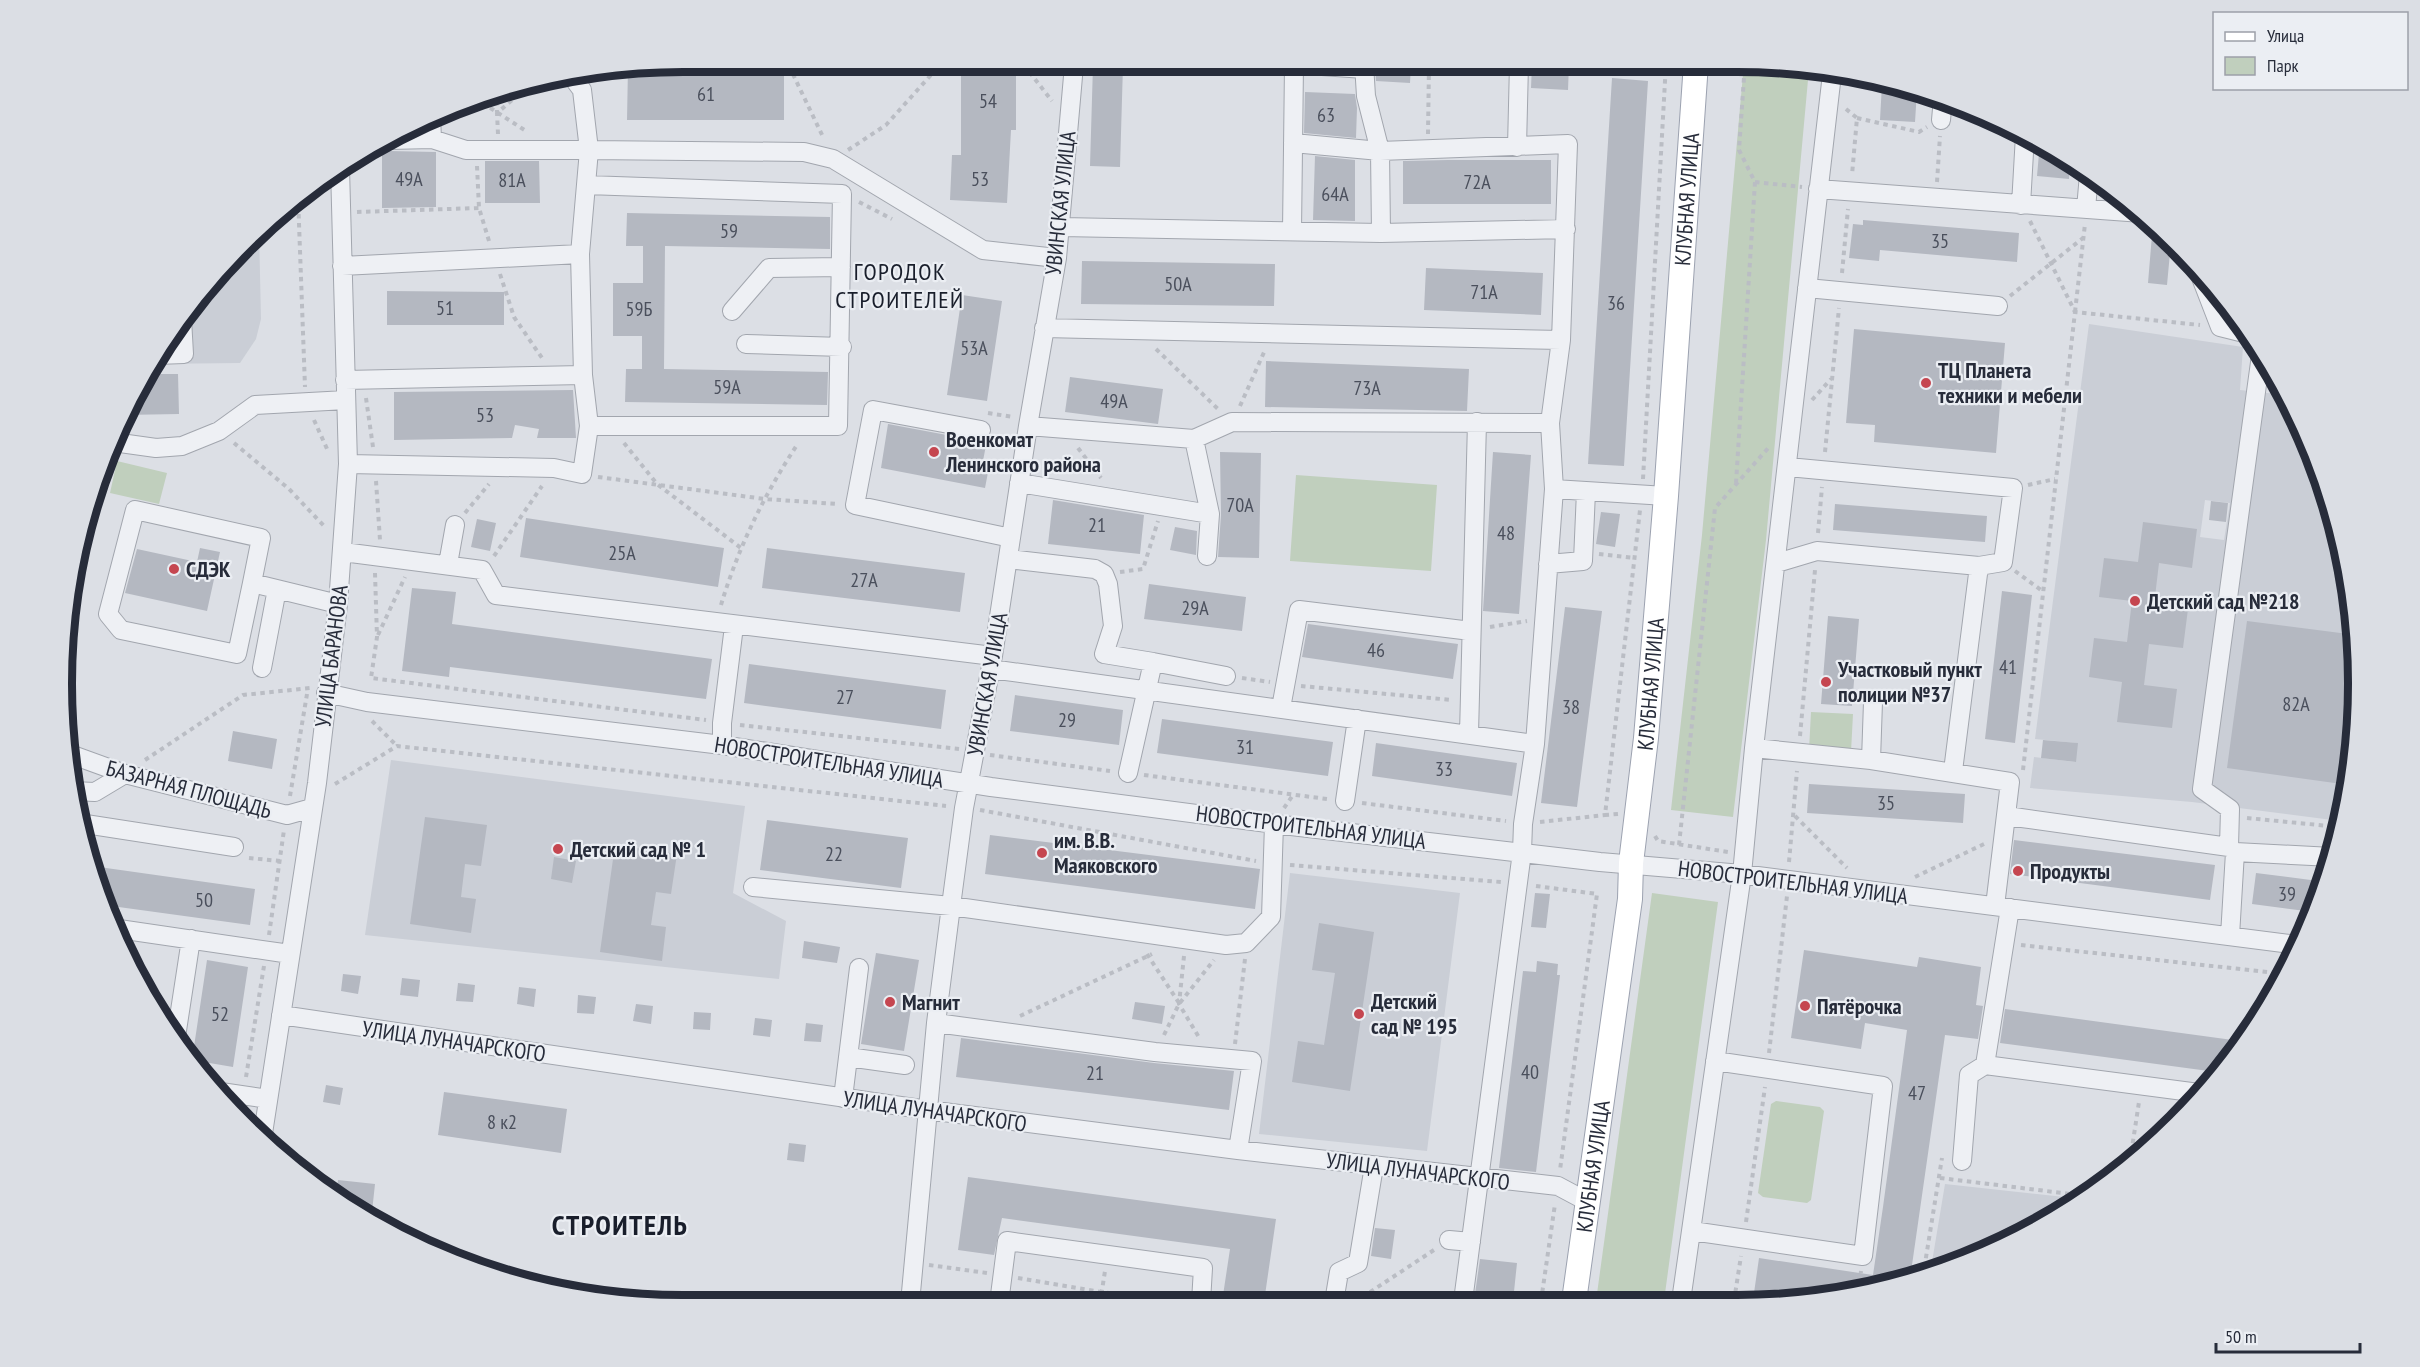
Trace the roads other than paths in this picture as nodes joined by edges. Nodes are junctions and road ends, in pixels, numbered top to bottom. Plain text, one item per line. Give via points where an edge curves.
1 (1073, 72) edge
2 (1294, 72) edge
3 (1364, 72) edge
4 (1519, 72) edge
5 (1695, 72) edge
6 (1831, 80) edge
7 (576, 82) edge
8 (1942, 108) edge
9 (1941, 120) road end
10 (431, 127) edge
11 (432, 139) junction
12 (404, 140) edge
13 (1293, 143) junction
14 (2024, 144) edge
15 (1517, 147) junction
16 (589, 150) junction
17 (1380, 151) junction
18 (340, 178) edge
19 (2088, 183) edge
20 (587, 185) junction
21 (1818, 189) junction
22 (2021, 205) junction
23 (2086, 209) junction
24 (2125, 212) edge
25 (1061, 227) junction
26 (1566, 229) junction
27 (1292, 231) junction
28 (1381, 233) junction
29 (580, 254) junction
30 (1057, 258) junction
31 (342, 266) junction
32 (841, 267) junction
33 (1807, 288) junction
34 (2207, 293) edge
35 (1998, 306) road end
36 (732, 311) dead end
37 (1044, 328) junction
38 (2236, 331) edge
39 (183, 333) edge
40 (1561, 340) junction
41 (746, 344) dead end
42 (842, 347) junction
43 (168, 355) edge
44 (2259, 367) edge
45 (583, 375) junction
46 (345, 380) junction
47 (346, 400) junction
48 (1477, 422) junction
49 (1550, 423) junction
50 (589, 426) junction
51 (1028, 426) junction
52 (981, 430) dead end
53 (1194, 439) junction
54 (122, 443) edge
55 (348, 464) junction
56 (1788, 466) junction
57 (1019, 483) junction
58 (1554, 489) junction
59 (1586, 491) junction
60 (1666, 496) junction
61 (1210, 514) junction
62 (455, 525) road end
63 (1011, 538) junction
64 (343, 552) junction
65 (1207, 556) dead end
66 (1008, 559) junction
67 (1777, 563) junction
68 (448, 564) junction
69 (1548, 564) junction
70 (1979, 566) junction
71 (252, 583) junction
72 (277, 589) junction
73 (338, 604) junction
74 (734, 626) junction
75 (1472, 631) junction
76 (992, 662) junction
77 (1153, 662) junction
78 (262, 668) dead end
79 (1226, 676) road end
80 (1148, 690) junction
81 (326, 693) junction
82 (1874, 702) dead end
83 (1281, 708) junction
84 (1357, 719) junction
85 (1469, 734) junction
86 (1535, 744) junction
87 (722, 745) junction
88 (1754, 748) junction
89 (76, 756) edge
90 (1871, 760) junction
91 (1953, 771) junction
92 (1128, 773) road end
93 (125, 774) junction
94 (968, 783) junction
95 (82, 791) edge
96 (1345, 801) road end
97 (312, 808) junction
98 (2007, 816) junction
99 (1274, 824) junction
100 (89, 825) edge
101 (234, 847) road end
102 (2232, 849) junction
103 (1522, 852) junction
104 (2323, 856) edge
105 (1631, 863) junction
106 (1742, 874) junction
107 (753, 887) dead end
108 (951, 906) junction
109 (2002, 907) junction
110 (124, 930) edge
111 (2230, 936) junction
112 (191, 939) junction
113 (2290, 944) edge
114 (290, 954) junction
115 (859, 968) dead end
116 (281, 1015) junction
117 (936, 1023) junction
118 (178, 1027) edge
119 (848, 1057) junction
120 (1715, 1061) junction
121 (905, 1065) dead end
122 (1985, 1065) junction
123 (2191, 1092) edge
124 (230, 1093) edge
125 (843, 1098) junction
126 (268, 1099) junction
127 (928, 1110) junction
128 (264, 1128) edge
129 (1238, 1150) junction
130 (1962, 1161) dead end
131 (1374, 1166) junction
132 (1480, 1179) junction
133 (1588, 1202) junction
134 (1692, 1231) junction
135 (1449, 1240) road end
136 (1471, 1242) junction
137 (911, 1295) edge
138 (1000, 1295) edge
139 (1201, 1295) edge
140 (1335, 1295) edge
141 (1464, 1295) edge
142 (1575, 1295) edge
143 (1682, 1295) edge

1 - 25 street, УВИНСКАЯ УЛИЦА
2 - 13 street
3 - 17 street via 1366,96
4 - 15 street
5 - 60 main road, КЛУБНАЯ УЛИЦА
6 - 21 street
7 - 16 street via 582,90
8 - 9 street
10 - 11 street
11 - 12 street
11 - 16 street via 466,150
13 - 17 street
13 - 27 street
14 - 22 street
15 - 17 street
15 - 26 street via 1568,144
16 - 20 street
16 - 30 street via 804,152 833,159 983,250
17 - 28 street
18 - 31 street, УЛИЦА БАРАНОВА
19 - 23 street
20 - 29 street
20 - 32 street via 842,194
21 - 22 street
21 - 33 street
22 - 23 street
23 - 24 street
25 - 27 street
25 - 30 street, УВИНСКАЯ УЛИЦА
26 - 28 street
26 - 40 street
27 - 28 street
29 - 31 street
29 - 45 street
30 - 37 street, УВИНСКАЯ УЛИЦА
31 - 46 street, УЛИЦА БАРАНОВА
32 - 36 street via 769,267
32 - 42 street
33 - 35 street
33 - 56 street
34 - 38 street via 2220,327
37 - 40 street
37 - 51 street, УВИНСКАЯ УЛИЦА
39 - 43 street via 184,354
40 - 49 street
41 - 42 street
42 - 50 street via 838,426
44 - 102 street via 2202,789 2230,809
45 - 46 street
45 - 50 street
46 - 47 street, УЛИЦА БАРАНОВА
47 - 54 street via 255,405 219,431 182,446 156,448
47 - 55 street, УЛИЦА БАРАНОВА
48 - 49 street
48 - 53 street via 1232,422
48 - 75 street
49 - 58 street
50 - 55 street via 582,474 554,468
51 - 53 street
51 - 57 street, УВИНСКАЯ УЛИЦА
52 - 63 street via 873,410 855,505
53 - 61 street
55 - 64 street, УЛИЦА БАРАНОВА
56 - 67 street
56 - 70 street via 2013,488 2003,561
57 - 61 street
57 - 63 street, УВИНСКАЯ УЛИЦА
58 - 59 street
58 - 69 street
59 - 60 street
59 - 69 street via 1583,561
60 - 105 main road, КЛУБНАЯ УЛИЦА
61 - 65 street
62 - 68 street
63 - 66 street, УВИНСКАЯ УЛИЦА
64 - 68 street
64 - 73 street, УЛИЦА БАРАНОВА
66 - 76 street, УВИНСКАЯ УЛИЦА
66 - 77 street via 1095,569 1104,574 1113,626 1104,654
67 - 70 street via 1817,551
67 - 88 street
68 - 74 street via 482,570 496,596
69 - 86 street
70 - 91 street
71 - 71 street via 261,538 135,510 108,614 121,630 237,654
71 - 72 street
72 - 73 street
72 - 78 street
73 - 81 street, УЛИЦА БАРАНОВА
74 - 76 street
74 - 87 street
75 - 83 street via 1299,610
75 - 85 street
76 - 80 street
76 - 94 street, УВИНСКАЯ УЛИЦА
77 - 79 street
77 - 80 street
80 - 83 street
80 - 92 street
81 - 87 street, НОВОСТРОИТЕЛЬНАЯ УЛИЦА via 367,702
81 - 97 street, УЛИЦА БАРАНОВА
82 - 90 street
83 - 84 street
84 - 85 street
84 - 96 street
85 - 86 street
86 - 103 street
87 - 94 street, НОВОСТРОИТЕЛЬНАЯ УЛИЦА
88 - 90 street
88 - 106 street
89 - 93 street, БАЗАРНАЯ ПЛОЩАДЬ
90 - 91 street
91 - 98 street via 2010,782
93 - 95 street via 95,792
93 - 97 street, БАЗАРНАЯ ПЛОЩАДЬ via 287,815
94 - 99 street, НОВОСТРОИТЕЛЬНАЯ УЛИЦА
94 - 108 street, УВИНСКАЯ УЛИЦА
97 - 114 street, УЛИЦА БАРАНОВА
98 - 102 street
98 - 109 street
99 - 103 street, НОВОСТРОИТЕЛЬНАЯ УЛИЦА
99 - 108 street via 1271,917 1246,943 1185,940
100 - 101 street
102 - 104 street
102 - 111 street
103 - 105 street, НОВОСТРОИТЕЛЬНАЯ УЛИЦА
103 - 132 street
105 - 106 street, НОВОСТРОИТЕЛЬНАЯ УЛИЦА
105 - 133 main road, КЛУБНАЯ УЛИЦА via 1630,899
106 - 109 street, НОВОСТРОИТЕЛЬНАЯ УЛИЦА
106 - 120 street
107 - 108 street
108 - 117 street, УВИНСКАЯ УЛИЦА
109 - 111 street, НОВОСТРОИТЕЛЬНАЯ УЛИЦА
109 - 122 street via 2005,943
110 - 112 street
111 - 113 street, НОВОСТРОИТЕЛЬНАЯ УЛИЦА
112 - 114 street
112 - 118 street
114 - 116 street, УЛИЦА БАРАНОВА
115 - 119 street
116 - 125 street, УЛИЦА ЛУНАЧАРСКОГО
116 - 126 street, УЛИЦА БАРАНОВА
117 - 127 street, УВИНСКАЯ УЛИЦА
117 - 129 street via 1233,1062 1252,1061
119 - 121 street
119 - 125 street
120 - 134 street
120 - 134 street via 1883,1086 1863,1256
122 - 123 street
122 - 130 street via 1970,1075
124 - 126 street
125 - 127 street, УЛИЦА ЛУНАЧАРСКОГО
126 - 128 street, УЛИЦА БАРАНОВА
127 - 129 street, УЛИЦА ЛУНАЧАРСКОГО
127 - 137 street, УВИНСКАЯ УЛИЦА
129 - 131 street, УЛИЦА ЛУНАЧАРСКОГО
131 - 132 street, УЛИЦА ЛУНАЧАРСКОГО
131 - 140 street via 1358,1263 1338,1272
132 - 133 street, УЛИЦА ЛУНАЧАРСКОГО via 1557,1186
132 - 136 street
133 - 142 main road, КЛУБНАЯ УЛИЦА
134 - 143 street
135 - 136 street
136 - 141 street
138 - 139 street via 1008,1241 1203,1268

